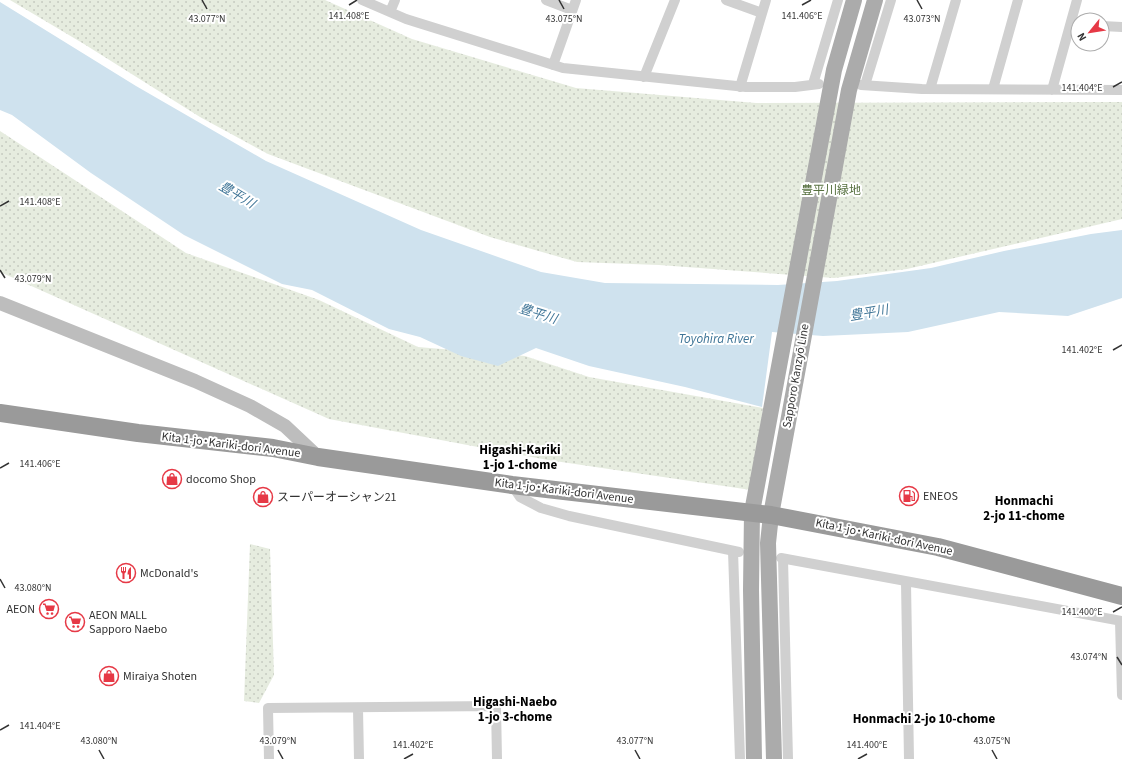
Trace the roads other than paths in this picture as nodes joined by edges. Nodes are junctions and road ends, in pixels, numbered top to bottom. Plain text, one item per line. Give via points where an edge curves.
1 (362, 0) edge
2 (395, 0) edge
3 (546, 0) edge
4 (576, 0) edge
5 (675, 0) edge
6 (726, 0) edge
7 (766, 0) edge
8 (838, 0) edge
9 (854, 0) edge
10 (876, 0) edge
11 (891, 0) edge
12 (956, 0) edge
13 (1018, 0) edge
14 (1077, 0) edge
15 (572, 10) junction
16 (390, 12) junction
17 (1076, 12) edge
18 (762, 13) junction
19 (1110, 26) edge
20 (1122, 27) edge
21 (1070, 37) edge
22 (553, 65) junction
23 (644, 77) junction
24 (740, 87) junction
25 (930, 89) junction
26 (993, 89) junction
27 (1052, 90) junction
28 (1122, 90) edge
29 (0, 303) edge
30 (0, 413) edge
31 (318, 457) junction
32 (512, 485) junction
33 (752, 512) junction
34 (771, 515) junction
35 (906, 583) junction
36 (1122, 596) edge
37 (1121, 621) edge
38 (1122, 695) edge
39 (358, 708) junction
40 (269, 759) edge
41 (359, 759) edge
42 (498, 759) edge
43 (740, 759) edge
44 (754, 759) edge
45 (774, 759) edge
46 (788, 759) edge
47 (909, 759) edge

1 - 16 street
2 - 16 street
3 - 15 street
4 - 15 street
5 - 23 street
6 - 18 street
7 - 18 street
8 - 24 street via 816,84 795,87
9 - 33 main road, Sapporo Kanzyō Line via 834,70 822,127
10 - 34 main road, Sapporo Kanzyō Line via 853,70 841,128
11 - 25 street via 863,85
12 - 25 street
13 - 26 street
14 - 17 street
15 - 22 street
16 - 22 street
18 - 24 street
19 - 20 street
21 - 27 street
22 - 23 street
23 - 24 street
25 - 26 street
26 - 27 street
27 - 28 street
29 - 31 street via 195,381 250,406 285,426
30 - 31 highway, Kita 1-jo･Kariki-dori Avenue via 138,433 273,448
31 - 32 highway, Kita 1-jo･Kariki-dori Avenue
32 - 33 highway, Kita 1-jo･Kariki-dori Avenue
32 - 43 street via 520,497 541,508 736,552
33 - 34 highway, Kita 1-jo･Kariki-dori Avenue
33 - 44 main road, Sapporo Kanzyō Line
34 - 36 highway, Kita 1-jo･Kariki-dori Avenue via 938,547
34 - 45 main road, Sapporo Kanzyō Line via 768,543
35 - 37 street
35 - 46 street via 782,559
35 - 47 street
37 - 38 street
39 - 40 street via 268,708
39 - 41 street
39 - 42 street via 496,706

